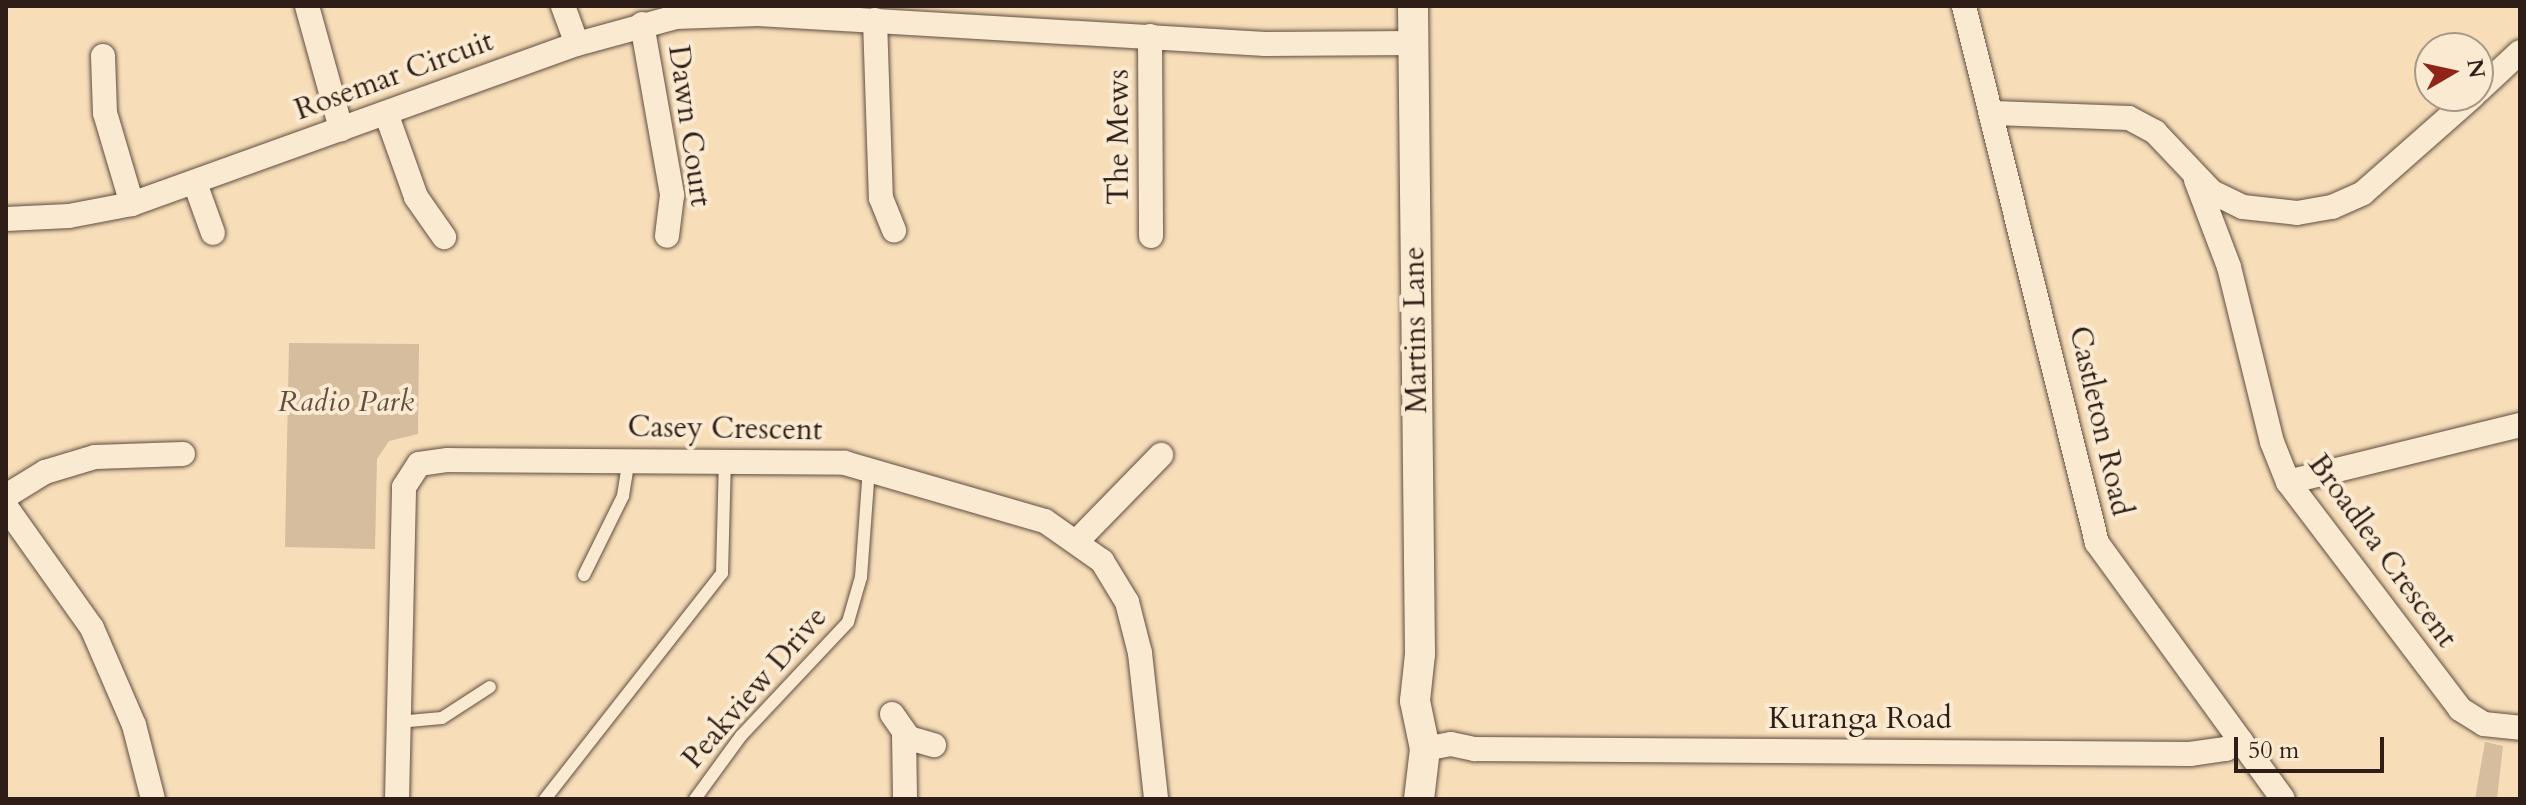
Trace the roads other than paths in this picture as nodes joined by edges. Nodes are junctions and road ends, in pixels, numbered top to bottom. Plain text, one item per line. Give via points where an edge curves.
1 (307, 6) edge
2 (563, 6) edge
3 (1413, 6) edge
4 (1964, 6) edge
5 (759, 10) edge
6 (815, 11) edge
7 (875, 20) junction
8 (642, 24) junction
9 (1150, 36) junction
10 (1414, 43) junction
11 (577, 44) junction
12 (2520, 52) edge
13 (103, 56) dead end
14 (2494, 76) edge
15 (2456, 112) edge
16 (386, 113) junction
17 (1994, 113) junction
18 (341, 129) junction
19 (2196, 180) junction
20 (195, 183) junction
21 (2227, 201) junction
22 (132, 204) junction
23 (6, 219) edge
24 (894, 230) dead end
25 (213, 233) dead end
26 (667, 236) dead end
27 (1151, 236) dead end
28 (444, 237) dead end
29 (2229, 267) junction
30 (2520, 425) edge
31 (183, 454) dead end
32 (1161, 455) dead end
33 (629, 460) junction
34 (725, 461) junction
35 (869, 467) junction
36 (2288, 482) junction
37 (6, 496) edge
38 (6, 507) edge
39 (1078, 540) junction
40 (584, 575) dead end
41 (490, 687) dead end
42 (398, 722) junction
43 (2520, 728) edge
44 (2241, 741) junction
45 (934, 745) dead end
46 (1431, 749) junction
47 (153, 799) edge
48 (397, 799) edge
49 (545, 799) edge
50 (695, 799) edge
51 (905, 799) edge
52 (1156, 799) edge
53 (1419, 799) edge
54 (1429, 799) edge
55 (2283, 799) edge

1 - 18 street
2 - 11 street
3 - 10 street, Martins Lane
4 - 17 street, Castleton Road
5 - 6 street, Rosemar Circuit
5 - 8 street, Rosemar Circuit
6 - 7 street, Rosemar Circuit
7 - 9 street, Rosemar Circuit
7 - 24 street via 881,198
8 - 11 street, Rosemar Circuit
8 - 26 street, Dawn Court via 672,195
9 - 10 street, Rosemar Circuit via 1265,44
9 - 27 street, The Mews
10 - 46 street, Martins Lane via 1420,654 1416,718
11 - 16 street, Rosemar Circuit
12 - 14 street
13 - 22 street via 105,113
15 - 21 street via 2388,174 2349,201 2277,213
16 - 18 street, Rosemar Circuit
16 - 28 street via 416,197
17 - 19 street, Broadlea Crescent via 2129,118 2155,132
17 - 44 street, Castleton Road via 2097,543
18 - 20 street, Rosemar Circuit
19 - 21 street, Broadlea Crescent
19 - 29 street, Broadlea Crescent
20 - 22 street, Rosemar Circuit
20 - 25 street
21 - 29 street, Broadlea Crescent
22 - 23 street, Rosemar Circuit via 69,216
29 - 36 street, Broadlea Crescent via 2272,442
30 - 36 street
31 - 37 street via 83,460 45,472
32 - 39 street
33 - 34 street, Casey Crescent
33 - 40 lane via 623,496
33 - 42 street, Casey Crescent via 434,460 414,469 403,500
34 - 35 street, Casey Crescent
34 - 49 lane via 722,573
35 - 39 street, Casey Crescent via 1027,515
35 - 50 lane, Peakview Drive via 861,577 848,622 741,736
36 - 43 street, Broadlea Crescent via 2460,709 2484,724
38 - 47 street via 92,628 134,725
39 - 52 street, Casey Crescent via 1116,581 1135,627
41 - 42 lane via 442,718
42 - 48 street, Casey Crescent
44 - 46 street, Kuranga Road via 2226,749 2190,754
44 - 55 street, Castleton Road
45 - 51 street via 898,723
46 - 53 street, Martins Lane
46 - 54 street, Martins Lane

